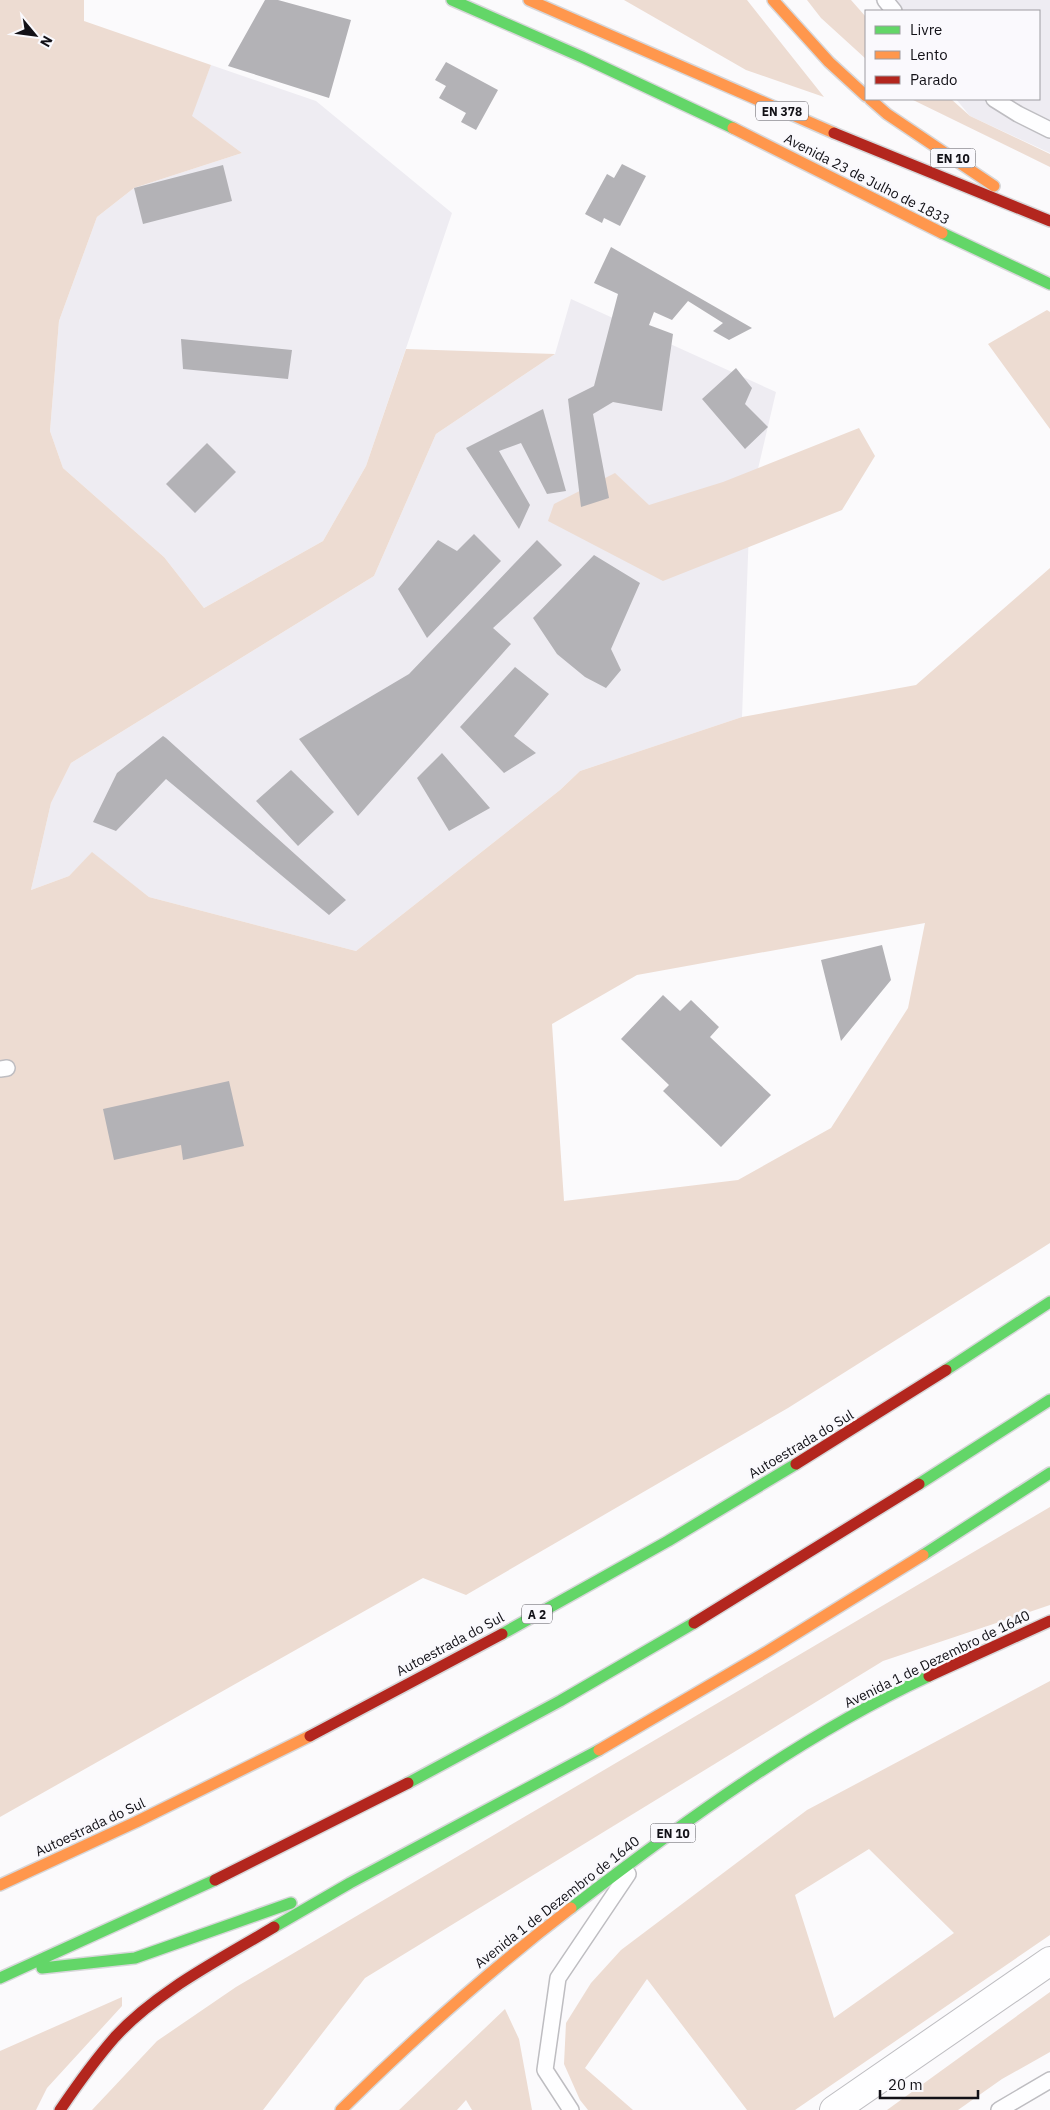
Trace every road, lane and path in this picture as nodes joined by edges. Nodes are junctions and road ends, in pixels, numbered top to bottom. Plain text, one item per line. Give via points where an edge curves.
1 (452, 0) edge
2 (528, 0) edge
3 (773, 0) edge
4 (885, 0) edge
5 (893, 10) edge
6 (865, 95) edge
7 (871, 100) edge
8 (996, 100) edge
9 (1050, 130) edge
10 (1039, 216) junction
11 (1050, 221) edge
12 (1050, 284) edge
13 (1050, 1302) edge
14 (1050, 1400) edge
15 (1050, 1473) edge
16 (1050, 1621) edge
17 (642, 1854) junction
18 (350, 1883) junction
19 (0, 1885) edge
20 (1050, 1961) edge
21 (18, 1970) junction
22 (0, 1978) edge
23 (1050, 2080) edge
24 (60, 2110) edge
25 (341, 2110) edge
26 (571, 2110) edge
27 (834, 2110) edge
28 (999, 2110) edge

1 - 12 main road, Avenida 23 de Julho de 1833 / EN 378 via 563,47
2 - 10 main road, Avenida 23 de Julho de 1833 / EN 378 via 826,130
3 - 6 main road via 804,37
4 - 5 lane
7 - 10 main road, EN 10
8 - 9 lane
10 - 11 main road, Avenida 23 de Julho de 1833 / EN 378
13 - 19 main road, Autoestrada do Sul / A 2 via 821,1451 500,1635 239,1774
14 - 21 main road via 720,1609 490,1741 256,1860
15 - 18 main road via 771,1649 604,1748
16 - 17 main road, Avenida 1 de Dezembro de 1640 / EN 10 via 881,1700 796,1748
17 - 25 main road, Avenida 1 de Dezembro de 1640 / EN 10 via 473,1987
17 - 26 lane via 558,1978 545,2070
18 - 21 main road via 135,1958
18 - 24 main road via 196,1973 150,2006 116,2036
20 - 27 street
21 - 22 main road
23 - 28 lane

